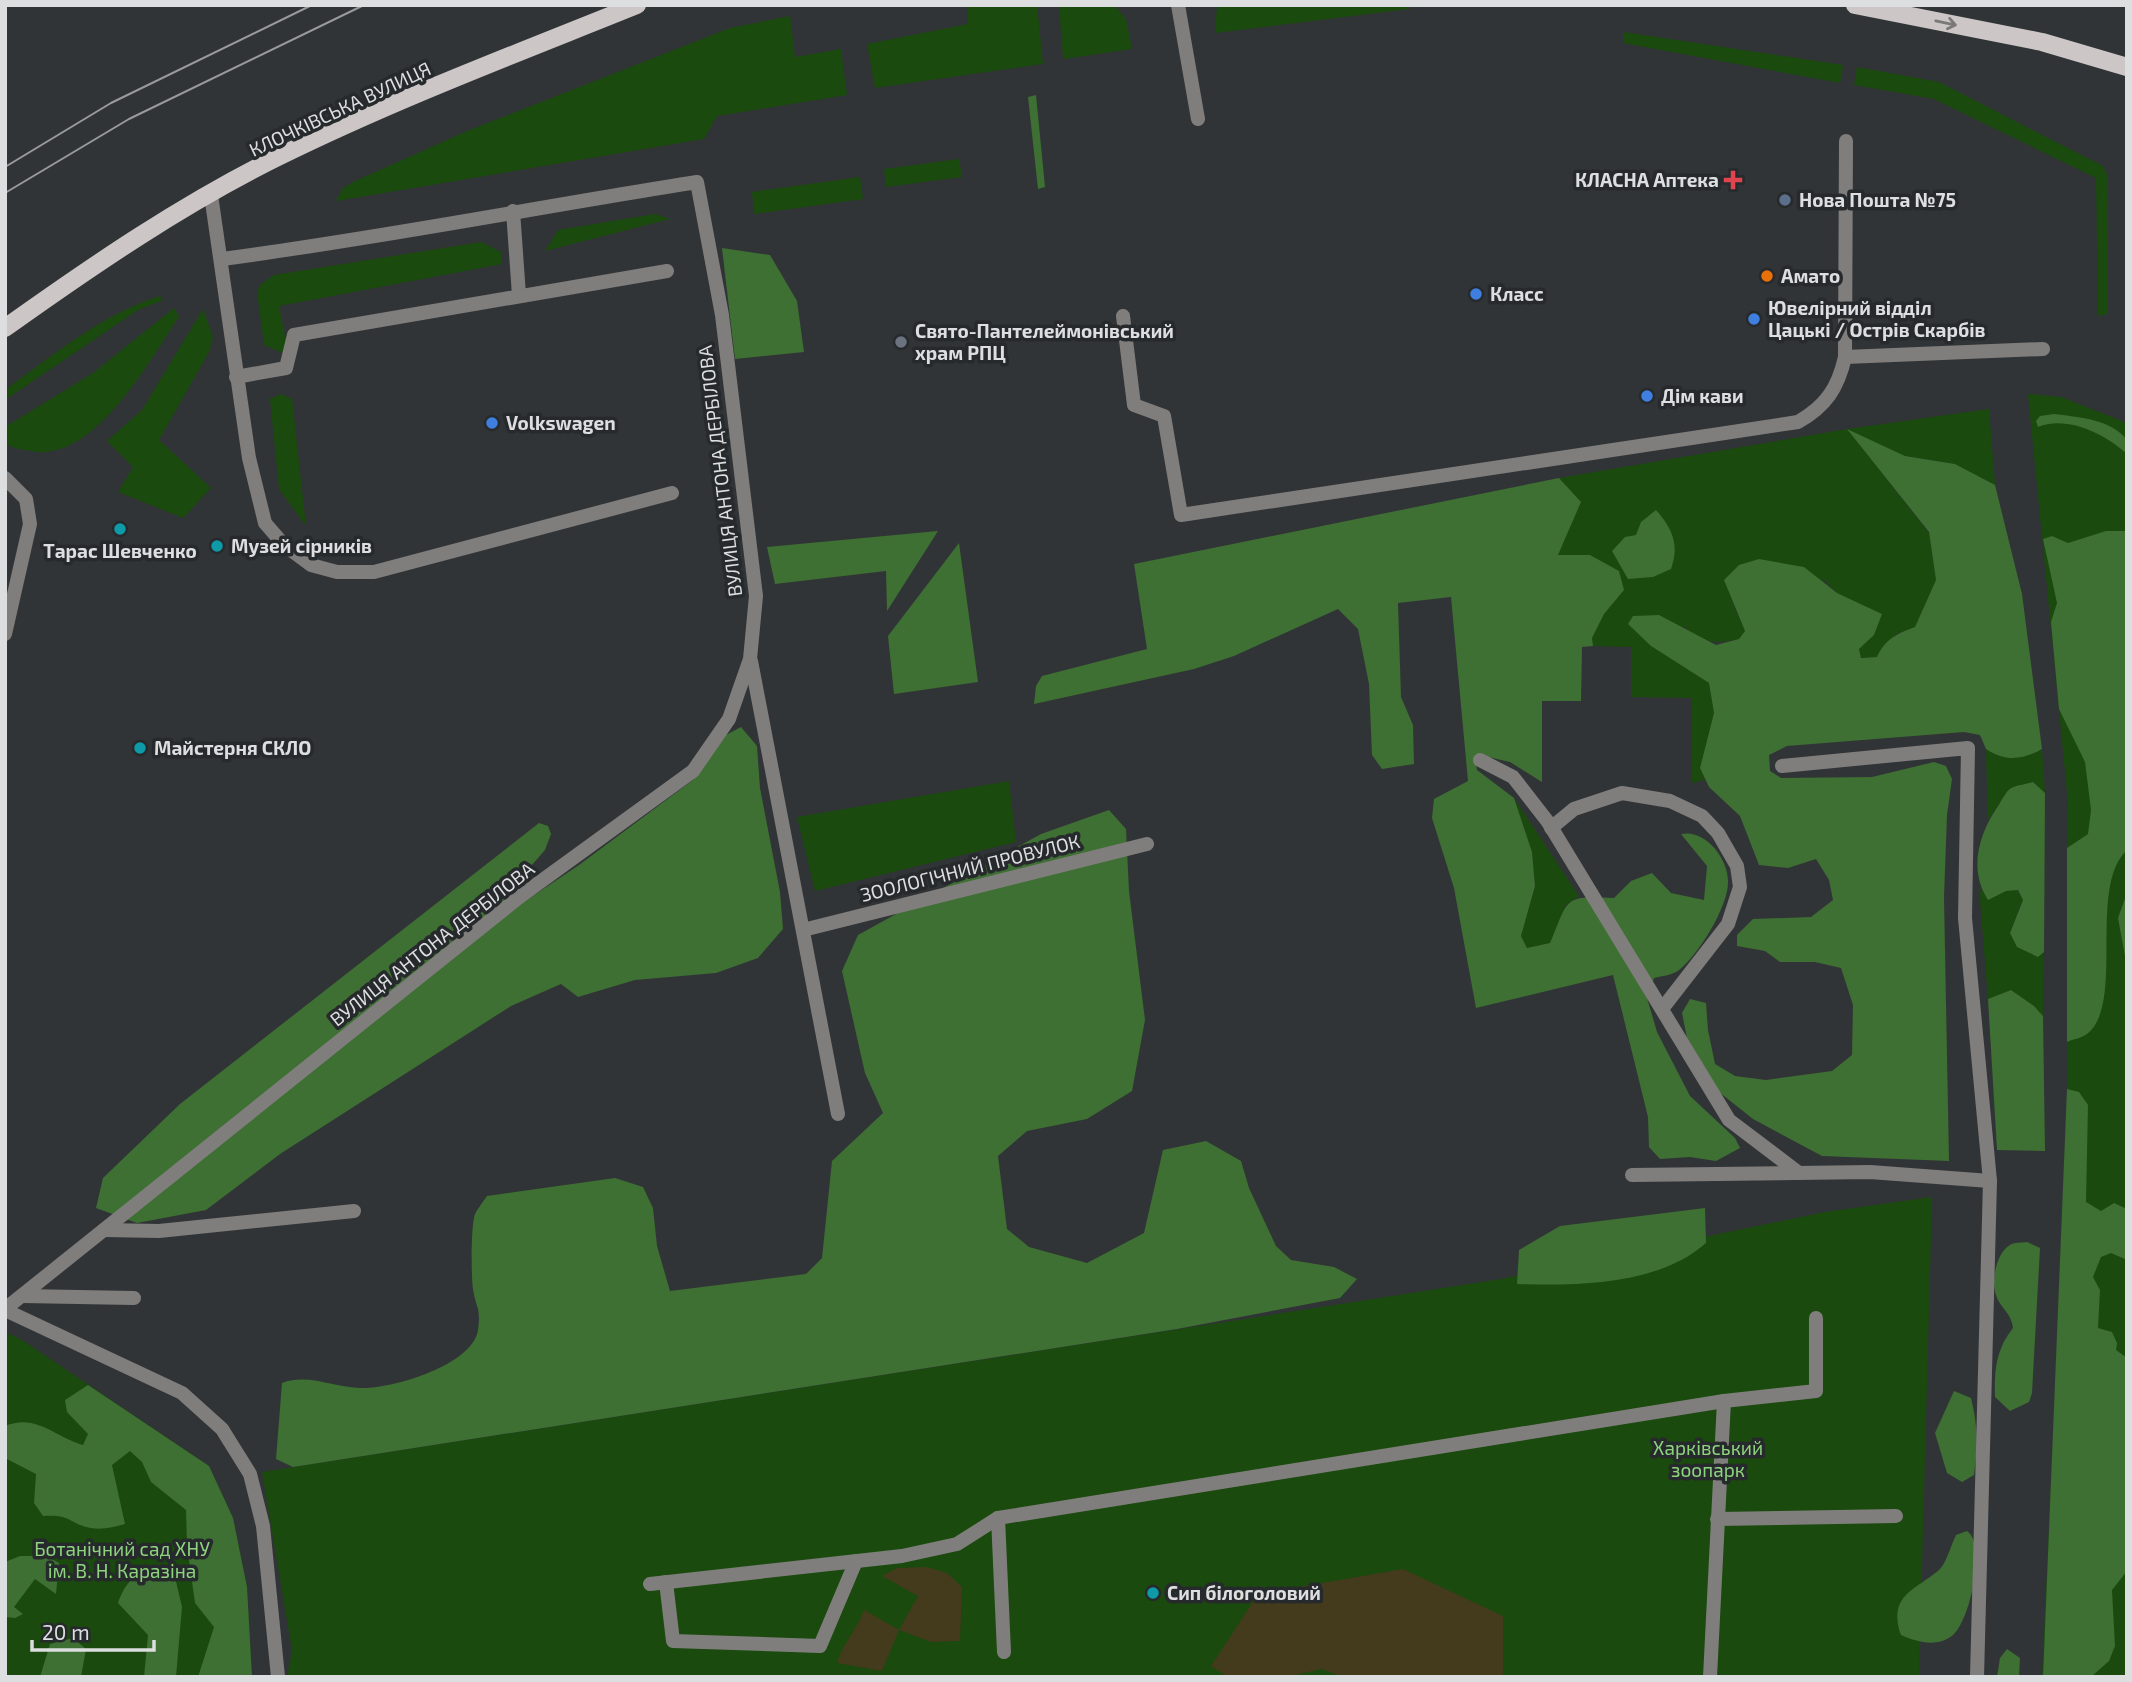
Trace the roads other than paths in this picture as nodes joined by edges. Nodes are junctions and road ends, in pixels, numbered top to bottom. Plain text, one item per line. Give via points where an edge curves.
1 (638, 5) edge
2 (1178, 5) edge
3 (1855, 5) edge
4 (2127, 67) edge
5 (1198, 119) dead end
6 (1846, 141) dead end
7 (211, 195) junction
8 (513, 211) junction
9 (222, 259) junction
10 (667, 271) dead end
11 (519, 295) junction
12 (1123, 316) dead end
13 (5, 328) edge
14 (2043, 349) dead end
15 (1845, 357) junction
16 (236, 377) junction
17 (5, 478) edge
18 (672, 493) dead end
19 (5, 634) edge
20 (750, 659) junction
21 (1480, 760) dead end
22 (1782, 766) dead end
23 (1551, 828) junction
24 (1147, 844) dead end
25 (803, 930) junction
26 (1662, 1009) junction
27 (838, 1114) dead end
28 (1799, 1173) junction
29 (1632, 1175) dead end
30 (1990, 1181) junction
31 (354, 1211) dead end
32 (104, 1230) junction
33 (22, 1296) junction
34 (134, 1298) dead end
35 (5, 1310) edge
36 (1816, 1318) dead end
37 (1724, 1401) junction
38 (1896, 1516) dead end
39 (998, 1518) junction
40 (1717, 1519) junction
41 (856, 1561) junction
42 (666, 1582) junction
43 (650, 1584) dead end
44 (1004, 1652) dead end
45 (278, 1677) edge
46 (1710, 1677) edge
47 (1978, 1677) edge

1 - 7 main road, КЛОЧКІВСЬКА ВУЛИЦЯ via 279,156
2 - 5 street
3 -> 4 main road via 2042,42
6 - 15 street
7 - 9 street
7 - 13 main road, КЛОЧКІВСЬКА ВУЛИЦЯ via 108,255
8 - 9 street, ВУЛИЦЯ АНТОНА ДЕРБІЛОВА via 369,239
8 - 11 street
8 - 20 street, ВУЛИЦЯ АНТОНА ДЕРБІЛОВА via 697,182 722,315 756,596
9 - 16 street
10 - 11 street
11 - 16 street via 294,335 286,368
12 - 15 street via 1135,405 1164,416 1181,515 1798,422 1830,398
14 - 15 street
16 - 18 street via 265,523 293,552 324,569 374,572
17 - 19 street via 26,499 30,524
20 - 25 street
20 - 32 street, ВУЛИЦЯ АНТОНА ДЕРБІЛОВА via 729,719 693,771 519,898
21 - 23 street via 1513,777
22 - 30 street via 1968,748 1965,918
23 - 26 street
23 - 26 street via 1574,809 1622,793 1670,801 1702,816 1718,833 1737,866 1740,887 1728,924
24 - 25 street, ЗООЛОГІЧНИЙ ПРОВУЛОК
25 - 27 street
26 - 28 street via 1729,1120
28 - 29 street
28 - 30 street via 1870,1172
30 - 47 street
31 - 32 street via 159,1231
32 - 33 street, ВУЛИЦЯ АНТОНА ДЕРБІЛОВА
33 - 34 street
33 - 35 street, ВУЛИЦЯ АНТОНА ДЕРБІЛОВА
35 - 45 street via 182,1394 222,1429 250,1474 263,1526
36 - 37 street via 1816,1391
37 - 39 street
37 - 40 street
38 - 40 street
39 - 41 street via 957,1544
39 - 44 street
40 - 46 street
41 - 42 street
41 - 42 street via 820,1646 673,1641
42 - 43 street

